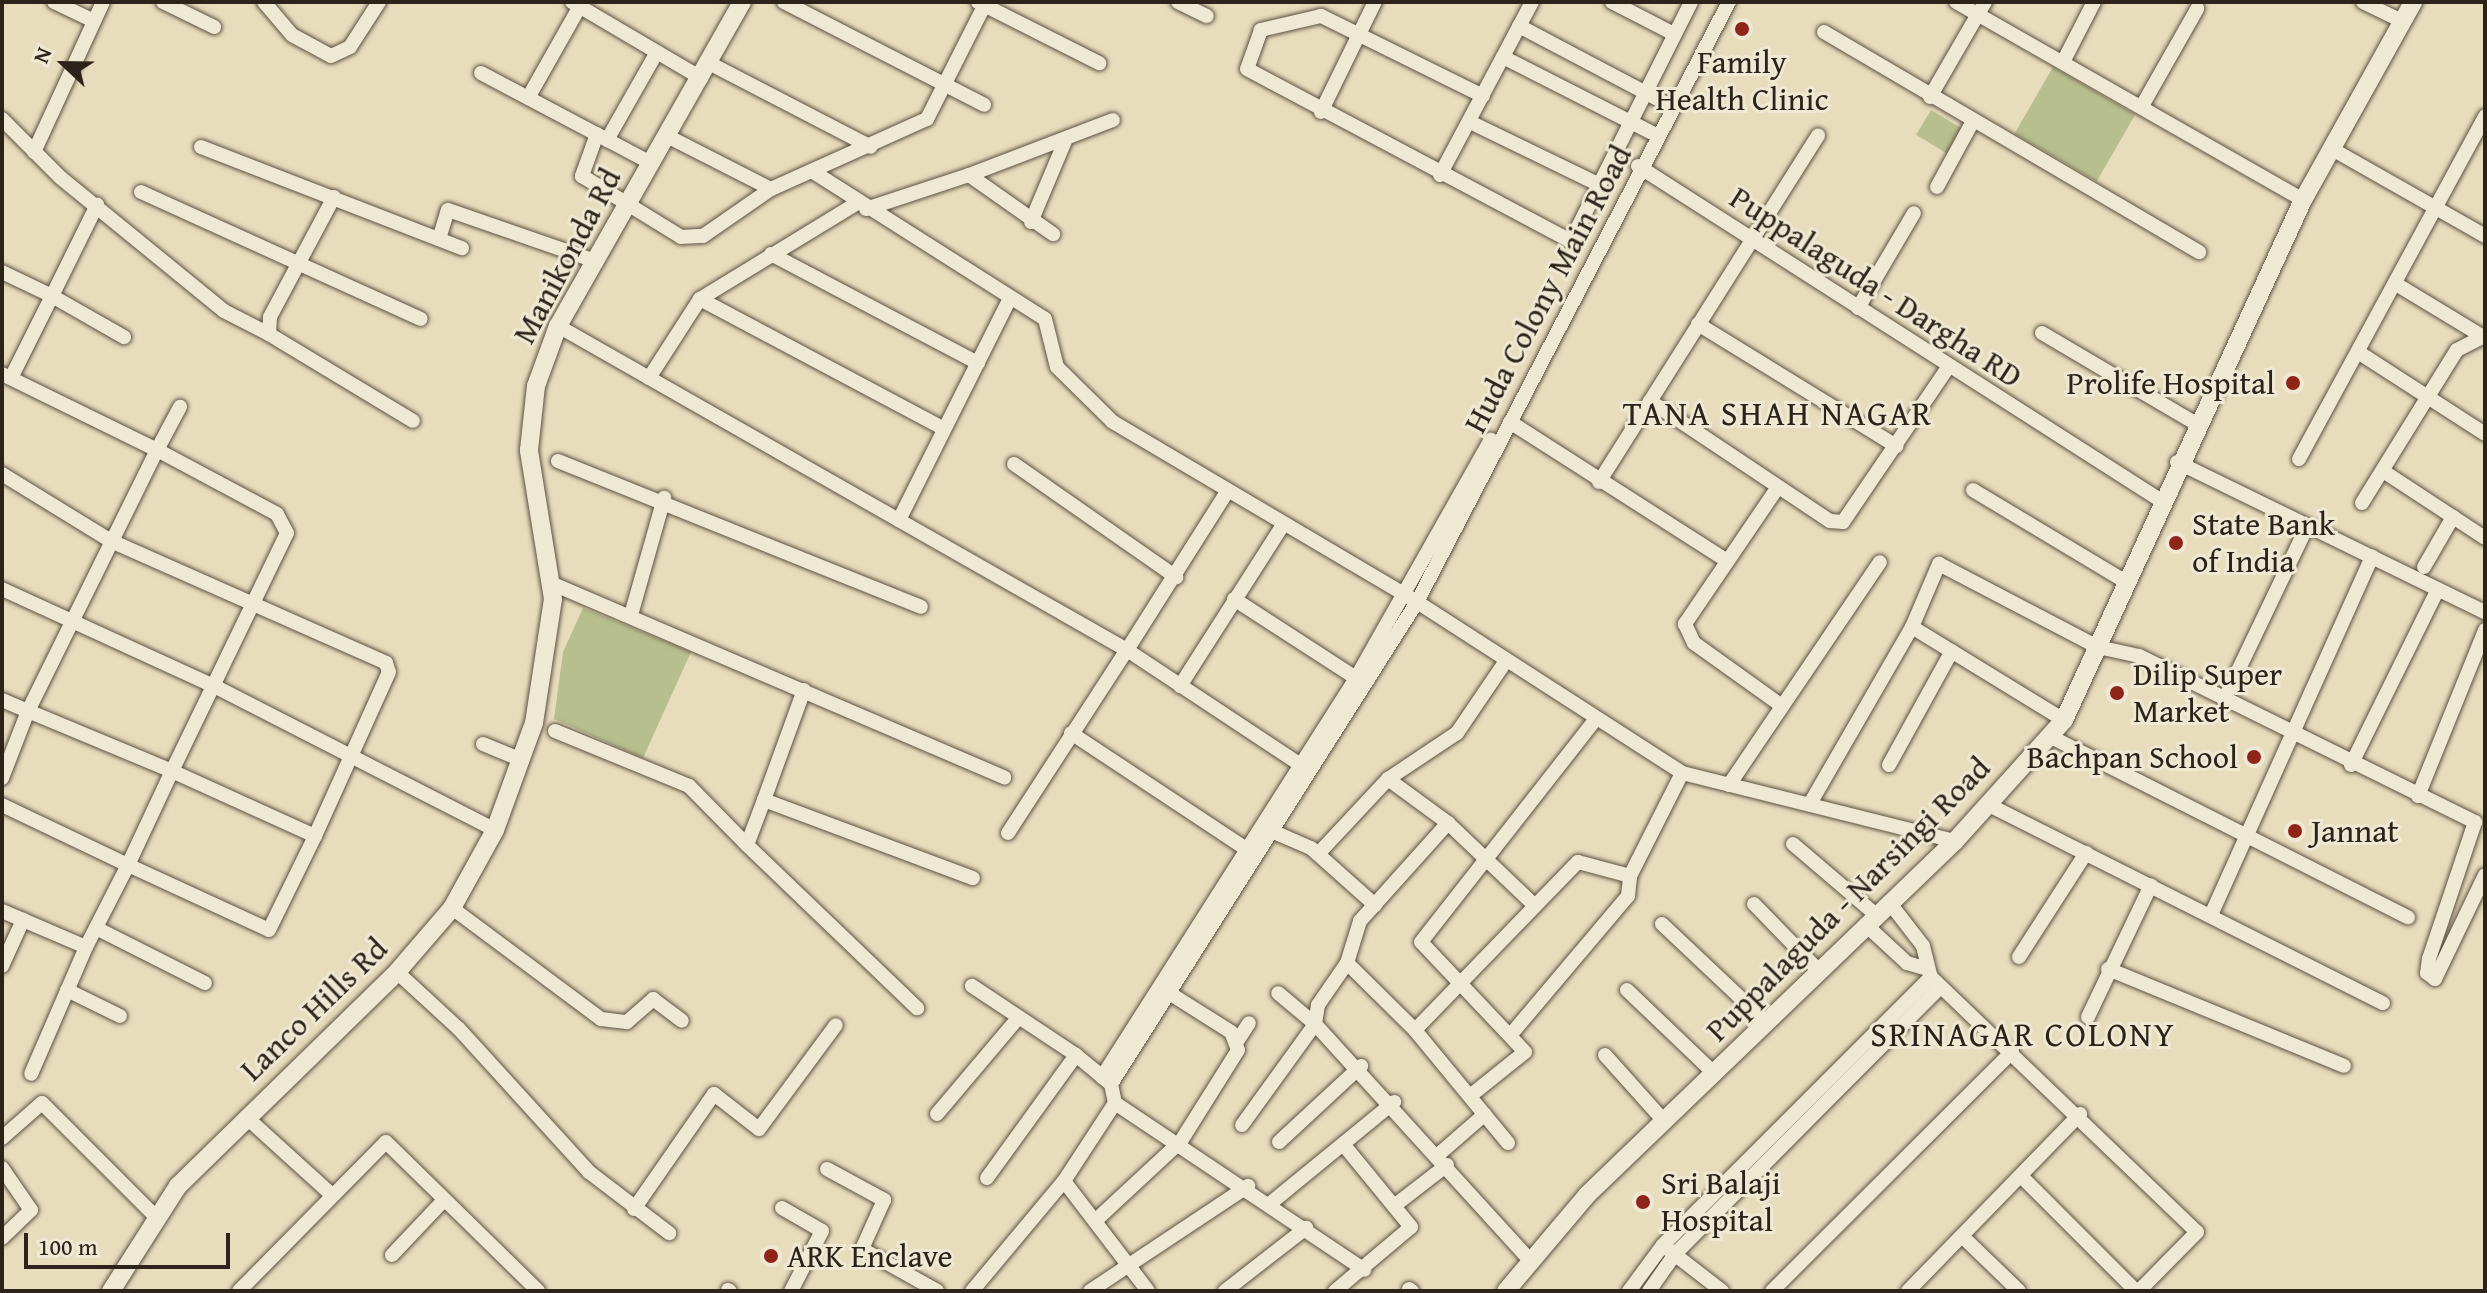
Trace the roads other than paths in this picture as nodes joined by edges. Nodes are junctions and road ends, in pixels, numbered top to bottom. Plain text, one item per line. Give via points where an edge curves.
1 (54, 2) edge
2 (103, 2) edge
3 (163, 2) edge
4 (264, 2) edge
5 (379, 2) edge
6 (742, 2) edge
7 (784, 2) edge
8 (1178, 2) edge
9 (1375, 2) edge
10 (1532, 2) edge
11 (1612, 2) edge
12 (1691, 2) edge
13 (1719, 2) edge
14 (1729, 2) edge
15 (1956, 2) edge
16 (2094, 2) edge
17 (2363, 2) edge
18 (2413, 2) edge
19 (983, 3) edge
20 (576, 4) edge
21 (1982, 8) edge
22 (2197, 9) dead end
23 (1207, 16) dead end
24 (94, 21) junction
25 (2402, 21) junction
26 (1519, 26) junction
27 (214, 27) dead end
28 (1824, 32) dead end
29 (1358, 34) junction
30 (1674, 34) junction
31 (657, 52) junction
32 (1503, 57) junction
33 (2063, 62) junction
34 (1099, 63) dead end
35 (705, 70) junction
36 (481, 73) dead end
37 (946, 88) junction
38 (1644, 93) junction
39 (1483, 96) junction
40 (1930, 97) junction
41 (528, 98) junction
42 (1667, 104) junction
43 (984, 105) dead end
44 (2142, 106) junction
45 (1321, 112) junction
46 (2485, 116) edge
47 (2, 119) edge
48 (1113, 120) dead end
49 (1973, 121) junction
50 (1470, 122) junction
51 (1630, 123) junction
52 (1652, 133) junction
53 (1818, 135) dead end
54 (667, 136) junction
55 (602, 137) junction
56 (1065, 141) junction
57 (37, 146) junction
58 (201, 147) dead end
59 (871, 147) junction
60 (2332, 149) junction
61 (651, 163) junction
62 (1640, 167) junction
63 (815, 173) junction
64 (969, 175) junction
65 (1440, 175) junction
66 (1600, 185) junction
67 (1937, 187) dead end
68 (771, 189) junction
69 (141, 192) dead end
70 (334, 197) junction
71 (2303, 200) junction
72 (627, 204) junction
73 (97, 205) junction
74 (861, 206) junction
75 (2438, 208) junction
76 (1914, 213) dead end
77 (1031, 222) junction
78 (1053, 234) dead end
79 (2485, 236) edge
80 (439, 239) junction
81 (1754, 240) junction
82 (462, 248) dead end
83 (2199, 252) dead end
84 (771, 254) junction
85 (595, 261) junction
86 (298, 262) junction
87 (2, 272) edge
88 (2396, 284) junction
89 (52, 296) junction
90 (1010, 298) junction
91 (700, 299) junction
92 (1858, 308) junction
93 (421, 319) dead end
94 (1698, 324) junction
95 (558, 326) junction
96 (263, 332) junction
97 (2042, 333) dead end
98 (124, 337) dead end
99 (2484, 338) edge
100 (2358, 352) junction
101 (978, 363) junction
102 (1949, 366) junction
103 (6, 376) edge
104 (649, 378) junction
105 (2426, 397) junction
106 (1650, 401) junction
107 (180, 407) dead end
108 (413, 421) dead end
109 (1510, 422) junction
110 (2195, 423) junction
111 (944, 429) junction
112 (2485, 434) edge
113 (1896, 446) junction
114 (157, 450) junction
115 (2299, 459) dead end
116 (558, 461) dead end
117 (2177, 462) junction
118 (1014, 464) dead end
119 (2383, 471) junction
120 (2, 474) edge
121 (1599, 482) junction
122 (1778, 487) junction
123 (1973, 490) dead end
124 (1227, 492) junction
125 (664, 498) junction
126 (2160, 500) junction
127 (2362, 503) dead end
128 (2453, 517) junction
129 (899, 520) junction
130 (1283, 525) junction
131 (2307, 527) junction
132 (2485, 538) edge
133 (111, 541) junction
134 (2372, 556) junction
135 (1723, 558) junction
136 (1880, 562) dead end
137 (2424, 567) dead end
138 (1176, 577) junction
139 (2126, 582) junction
140 (2, 589) edge
141 (2438, 589) junction
142 (553, 592) junction
143 (1234, 599) junction
144 (1411, 599) junction
145 (251, 607) junction
146 (921, 607) dead end
147 (2485, 612) edge
148 (631, 615) junction
149 (72, 620) junction
150 (1912, 627) junction
151 (2485, 630) edge
152 (2098, 647) junction
153 (1127, 650) junction
154 (1952, 651) junction
155 (1506, 661) junction
156 (1356, 678) junction
157 (1180, 686) junction
158 (218, 688) junction
159 (804, 690) junction
160 (2, 700) edge
161 (2224, 700) junction
162 (1782, 706) junction
163 (28, 711) junction
164 (1596, 719) junction
165 (2064, 720) junction
166 (555, 731) dead end
167 (1071, 733) junction
168 (2051, 737) junction
169 (2292, 738) junction
170 (483, 744) dead end
171 (525, 754) junction
172 (352, 755) junction
173 (1889, 765) dead end
174 (2351, 765) junction
175 (1305, 768) junction
176 (172, 771) junction
177 (1682, 773) junction
178 (1004, 777) dead end
179 (2, 778) edge
180 (1388, 779) junction
181 (1729, 785) junction
182 (2418, 796) junction
183 (764, 800) junction
184 (1811, 802) junction
185 (2, 805) edge
186 (1989, 805) junction
187 (1448, 823) junction
188 (495, 830) junction
189 (1268, 830) junction
190 (1008, 833) dead end
191 (315, 836) junction
192 (1955, 841) junction
193 (2246, 841) junction
194 (1793, 844) dead end
195 (747, 845) junction
196 (1249, 851) junction
197 (2086, 853) junction
198 (1318, 854) junction
199 (1492, 858) junction
200 (128, 865) junction
201 (2485, 875) edge
202 (1630, 876) junction
203 (973, 878) dead end
204 (2151, 885) junction
205 (1532, 903) junction
206 (1754, 904) dead end
207 (1375, 905) junction
208 (452, 908) junction
209 (2, 911) edge
210 (1878, 914) junction
211 (2211, 915) junction
212 (2408, 917) dead end
213 (23, 920) junction
214 (1662, 924) dead end
215 (96, 928) junction
216 (86, 947) junction
217 (2019, 957) dead end
218 (1347, 963) junction
219 (2, 966) edge
220 (2108, 969) junction
221 (397, 972) junction
222 (1820, 972) junction
223 (1932, 977) junction
224 (205, 983) dead end
225 (1460, 983) junction
226 (972, 986) dead end
227 (67, 990) junction
228 (1627, 990) dead end
229 (1278, 993) dead end
230 (1171, 994) junction
231 (2383, 1003) dead end
232 (917, 1008) dead end
233 (120, 1016) dead end
234 (2088, 1017) dead end
235 (1018, 1018) junction
236 (682, 1021) dead end
237 (1249, 1023) dead end
238 (1767, 1023) junction
239 (1315, 1024) junction
240 (836, 1025) dead end
241 (1415, 1030) junction
242 (1513, 1032) junction
243 (1238, 1040) junction
244 (2012, 1052) junction
245 (1076, 1055) junction
246 (1605, 1055) dead end
247 (1361, 1066) junction
248 (2344, 1066) dead end
249 (31, 1074) dead end
250 (1715, 1074) junction
251 (1106, 1080) junction
252 (1470, 1096) junction
253 (1394, 1102) junction
254 (1115, 1103) junction
255 (937, 1114) dead end
256 (1485, 1114) junction
257 (2080, 1114) junction
258 (246, 1117) junction
259 (1665, 1122) junction
260 (1242, 1125) dead end
261 (2, 1138) edge
262 (1181, 1141) junction
263 (1279, 1142) dead end
264 (1508, 1143) dead end
265 (1343, 1144) junction
266 (1443, 1160) junction
267 (2, 1168) edge
268 (827, 1169) dead end
269 (2022, 1177) junction
270 (987, 1178) dead end
271 (1064, 1181) junction
272 (1248, 1186) junction
273 (331, 1194) junction
274 (444, 1200) junction
275 (1272, 1202) junction
276 (1394, 1206) junction
277 (782, 1208) dead end
278 (634, 1209) junction
279 (156, 1217) junction
280 (1095, 1221) junction
281 (1306, 1228) junction
282 (669, 1233) dead end
283 (1962, 1236) junction
284 (2, 1238) edge
285 (1669, 1250) junction
286 (392, 1255) dead end
287 (1528, 1258) junction
288 (1128, 1263) junction
289 (1364, 1270) junction
290 (975, 1287) edge
291 (111, 1291) edge
292 (239, 1291) edge
293 (538, 1291) edge
294 (791, 1291) edge
295 (937, 1291) edge
296 (1090, 1291) edge
297 (1148, 1291) edge
298 (1225, 1291) edge
299 (1335, 1291) edge
300 (1506, 1291) edge
301 (1629, 1291) edge
302 (1649, 1291) edge
303 (1722, 1291) edge
304 (1772, 1291) edge
305 (1908, 1291) edge
306 (2019, 1291) edge
307 (2138, 1291) edge

1 - 24 street
2 - 24 street
3 - 27 street
4 - 5 street via 292,35 331,56 350,47
6 - 35 street, Manikonda Rd
7 - 37 street
8 - 23 street
9 - 29 street
10 - 26 street
11 - 30 street
12 - 30 street
13 - 42 street
14 - 62 street, Huda Colony Main Road
15 - 21 street
16 - 33 street
17 - 25 street
18 - 25 street, Puppalaguda - Narsingi Road
19 - 34 street
19 - 37 street
20 - 31 street
20 - 41 street
21 - 33 street
21 - 40 street
22 - 44 street
24 - 57 street
25 - 60 street, Puppalaguda - Narsingi Road
26 - 32 street
26 - 38 street
28 - 40 street
29 - 39 street
29 - 45 street
29 - 45 street via 1321,16 1255,37 1248,75
30 - 38 street
31 - 35 street
31 - 55 street
32 - 39 street
32 - 51 street
33 - 44 street
35 - 54 street, Manikonda Rd
35 - 59 street
36 - 41 street
37 - 43 street
37 - 59 street via 927,119
38 - 42 street
38 - 51 street
39 - 50 street
40 - 49 street
41 - 55 street
42 - 52 street
44 - 71 street
45 - 65 street
46 - 75 street
47 - 57 street
48 - 56 street
49 - 67 street
49 - 83 street
50 - 65 street
50 - 66 street
51 - 52 street
51 - 66 street
52 - 62 street
53 - 81 street
54 - 61 street, Manikonda Rd
54 - 68 street
55 - 61 street
55 - 72 street via 582,176
56 - 64 street
56 - 77 street
57 - 73 street
58 - 70 street
59 - 63 street
60 - 71 street, Puppalaguda - Narsingi Road
60 - 75 street
61 - 72 street, Manikonda Rd
62 - 81 street, Puppalaguda - Dargha RD
62 - 109 street, Huda Colony Main Road
62 - 144 street
63 - 68 street
63 - 74 street
64 - 74 street
64 - 77 street
65 - 66 street via 1571,241
68 - 72 street via 691,239
69 - 86 street
70 - 80 street
70 - 86 street
71 - 110 street, Puppalaguda - Narsingi Road
72 - 85 street, Manikonda Rd
73 - 89 street
73 - 96 street via 224,311
74 - 84 street
74 - 90 street
75 - 79 street
75 - 88 street
76 - 92 street
77 - 78 street
80 - 82 street
80 - 85 street via 448,210
81 - 92 street, Puppalaguda - Dargha RD
81 - 94 street
84 - 91 street
84 - 101 street
85 - 95 street, Manikonda Rd
86 - 93 street
86 - 96 street
87 - 89 street
88 - 99 street
88 - 100 street
89 - 98 street
89 - 103 street
90 - 101 street
90 - 124 street via 1045,319 1057,367 1113,422
91 - 104 street
91 - 111 street
92 - 102 street, Puppalaguda - Dargha RD
94 - 106 street
94 - 113 street
95 - 104 street
95 - 142 street, Manikonda Rd via 536,386 529,450
96 - 108 street
97 - 110 street
99 - 105 street via 2457,350
100 - 105 street
100 - 115 street
101 - 111 street
102 - 113 street
102 - 126 street, Puppalaguda - Dargha RD
103 - 114 street
104 - 129 street
105 - 112 street
105 - 119 street
106 - 121 street
106 - 122 street
107 - 114 street
109 - 121 street
109 - 144 street, Huda Colony Main Road
110 - 117 street, Puppalaguda - Narsingi Road
111 - 129 street
113 - 122 street via 1843,522
114 - 133 street
114 - 145 street via 285,521 285,539
116 - 125 street
117 - 126 street, Puppalaguda - Narsingi Road
117 - 131 street
118 - 138 street
119 - 127 street
119 - 128 street
120 - 133 street
121 - 135 street
122 - 135 street
123 - 139 street
124 - 130 street
124 - 138 street
125 - 146 street
125 - 148 street
126 - 139 street, Puppalaguda - Narsingi Road
128 - 132 street
128 - 137 street
129 - 153 street
130 - 143 street
130 - 144 street
131 - 134 street
131 - 161 street
133 - 145 street
133 - 149 street
134 - 141 street
134 - 169 street
135 - 162 street via 1687,612 1688,634
136 - 162 street
138 - 153 street
139 - 152 street, Puppalaguda - Narsingi Road
140 - 149 street
141 - 147 street
141 - 174 street
142 - 148 street
142 - 171 street, Manikonda Rd
143 - 156 street
143 - 157 street
144 - 155 street
144 - 156 street
144 - 175 street
145 - 158 street
145 - 172 street via 386,663 389,672
148 - 159 street
149 - 158 street
149 - 163 street
150 - 152 street via 1939,564
150 - 154 street
150 - 184 street
151 - 182 street
152 - 161 street via 2139,656
152 - 165 street, Puppalaguda - Narsingi Road
153 - 157 street
153 - 167 street
154 - 165 street
154 - 173 street
155 - 164 street
155 - 180 street via 1457,733
156 - 175 street
157 - 175 street
158 - 172 street
158 - 176 street
159 - 178 street
159 - 183 street
160 - 163 street
161 - 169 street
162 - 181 street
163 - 176 street
163 - 179 street
164 - 177 street
164 - 199 street
165 - 168 street, Puppalaguda - Narsingi Road
166 - 195 street via 689,786
167 - 190 street
167 - 196 street
168 - 186 street, Puppalaguda - Narsingi Road
168 - 193 street
169 - 174 street
169 - 193 street
170 - 171 street
171 - 188 street, Lanco Hills Rd
172 - 188 street
172 - 191 street
174 - 182 street
175 - 189 street
176 - 191 street
176 - 200 street
177 - 181 street
177 - 202 street
180 - 187 street
180 - 198 street
181 - 184 street
182 - 201 street via 2475,822 2429,959 2427,973 2435,979
183 - 195 street
183 - 203 street
184 - 192 street
185 - 200 street
186 - 192 street, Puppalaguda - Narsingi Road
186 - 197 street
187 - 199 street
187 - 207 street
188 - 208 street, Lanco Hills Rd
189 - 196 street
189 - 198 street
189 - 230 street
191 - 200 street via 269,930
192 - 210 street, Puppalaguda - Narsingi Road
193 - 211 street
193 - 212 street
194 - 210 street
195 - 232 street
196 - 251 street
197 - 204 street
197 - 217 street
198 - 207 street
199 - 205 street
199 - 225 street via 1421,942
200 - 215 street
202 - 205 street via 1588,859
202 - 242 street via 1628,896
204 - 211 street
204 - 220 street
205 - 225 street
206 - 222 street
207 - 218 street via 1351,934
208 - 221 street, Lanco Hills Rd
208 - 236 street via 601,1019 627,1022 653,999
209 - 213 street
210 - 222 street, Puppalaguda - Narsingi Road
210 - 223 street via 1907,963
210 - 223 street via 1923,946
211 - 231 street
213 - 216 street
213 - 219 street
214 - 238 street
215 - 216 street
215 - 224 street
216 - 227 street
218 - 239 street via 1318,1005
218 - 241 street
220 - 234 street
220 - 248 street
221 - 258 street, Lanco Hills Rd
221 - 278 street
222 - 238 street, Puppalaguda - Narsingi Road
223 - 244 street
223 - 285 street
225 - 241 street
225 - 242 street
226 - 235 street
227 - 233 street
227 - 249 street
228 - 250 street
229 - 239 street
230 - 243 street
230 - 251 street
235 - 245 street
235 - 255 street
237 - 243 street
238 - 250 street, Puppalaguda - Narsingi Road
239 - 247 street
239 - 260 street
240 - 278 street via 759,1129 714,1094
241 - 252 street
242 - 252 street via 1525,1052
243 - 262 street via 1238,1050
244 - 257 street
244 - 304 street
245 - 251 street
245 - 270 street
246 - 259 street
247 - 253 street
247 - 263 street
250 - 259 street, Puppalaguda - Narsingi Road
251 - 254 street
252 - 256 street
253 - 265 street
253 - 266 street
254 - 262 street
254 - 271 street
256 - 264 street
256 - 266 street
257 - 269 street
257 - 307 street via 2197,1232
258 - 273 street
258 - 279 street, Lanco Hills Rd
259 - 287 street, Puppalaguda - Narsingi Road
261 - 279 street via 42,1103
262 - 272 street
262 - 280 street
265 - 275 street
265 - 276 street
266 - 276 street
266 - 287 street
267 - 284 street via 31,1210
268 - 295 street via 884,1200 862,1249
269 - 283 street
269 - 307 street
271 - 280 street
271 - 290 street
272 - 275 street
272 - 288 street
273 - 274 street via 386,1142
273 - 292 street
274 - 286 street
274 - 293 street
275 - 281 street
276 - 289 street via 1411,1227
277 - 294 street via 822,1231
278 - 282 street
279 - 291 street, Lanco Hills Rd
280 - 288 street
281 - 289 street
281 - 298 street
283 - 305 street
283 - 306 street
285 - 301 street
285 - 302 street
285 - 303 street
287 - 300 street, Puppalaguda - Narsingi Road
288 - 296 street
288 - 297 street
289 - 299 street

